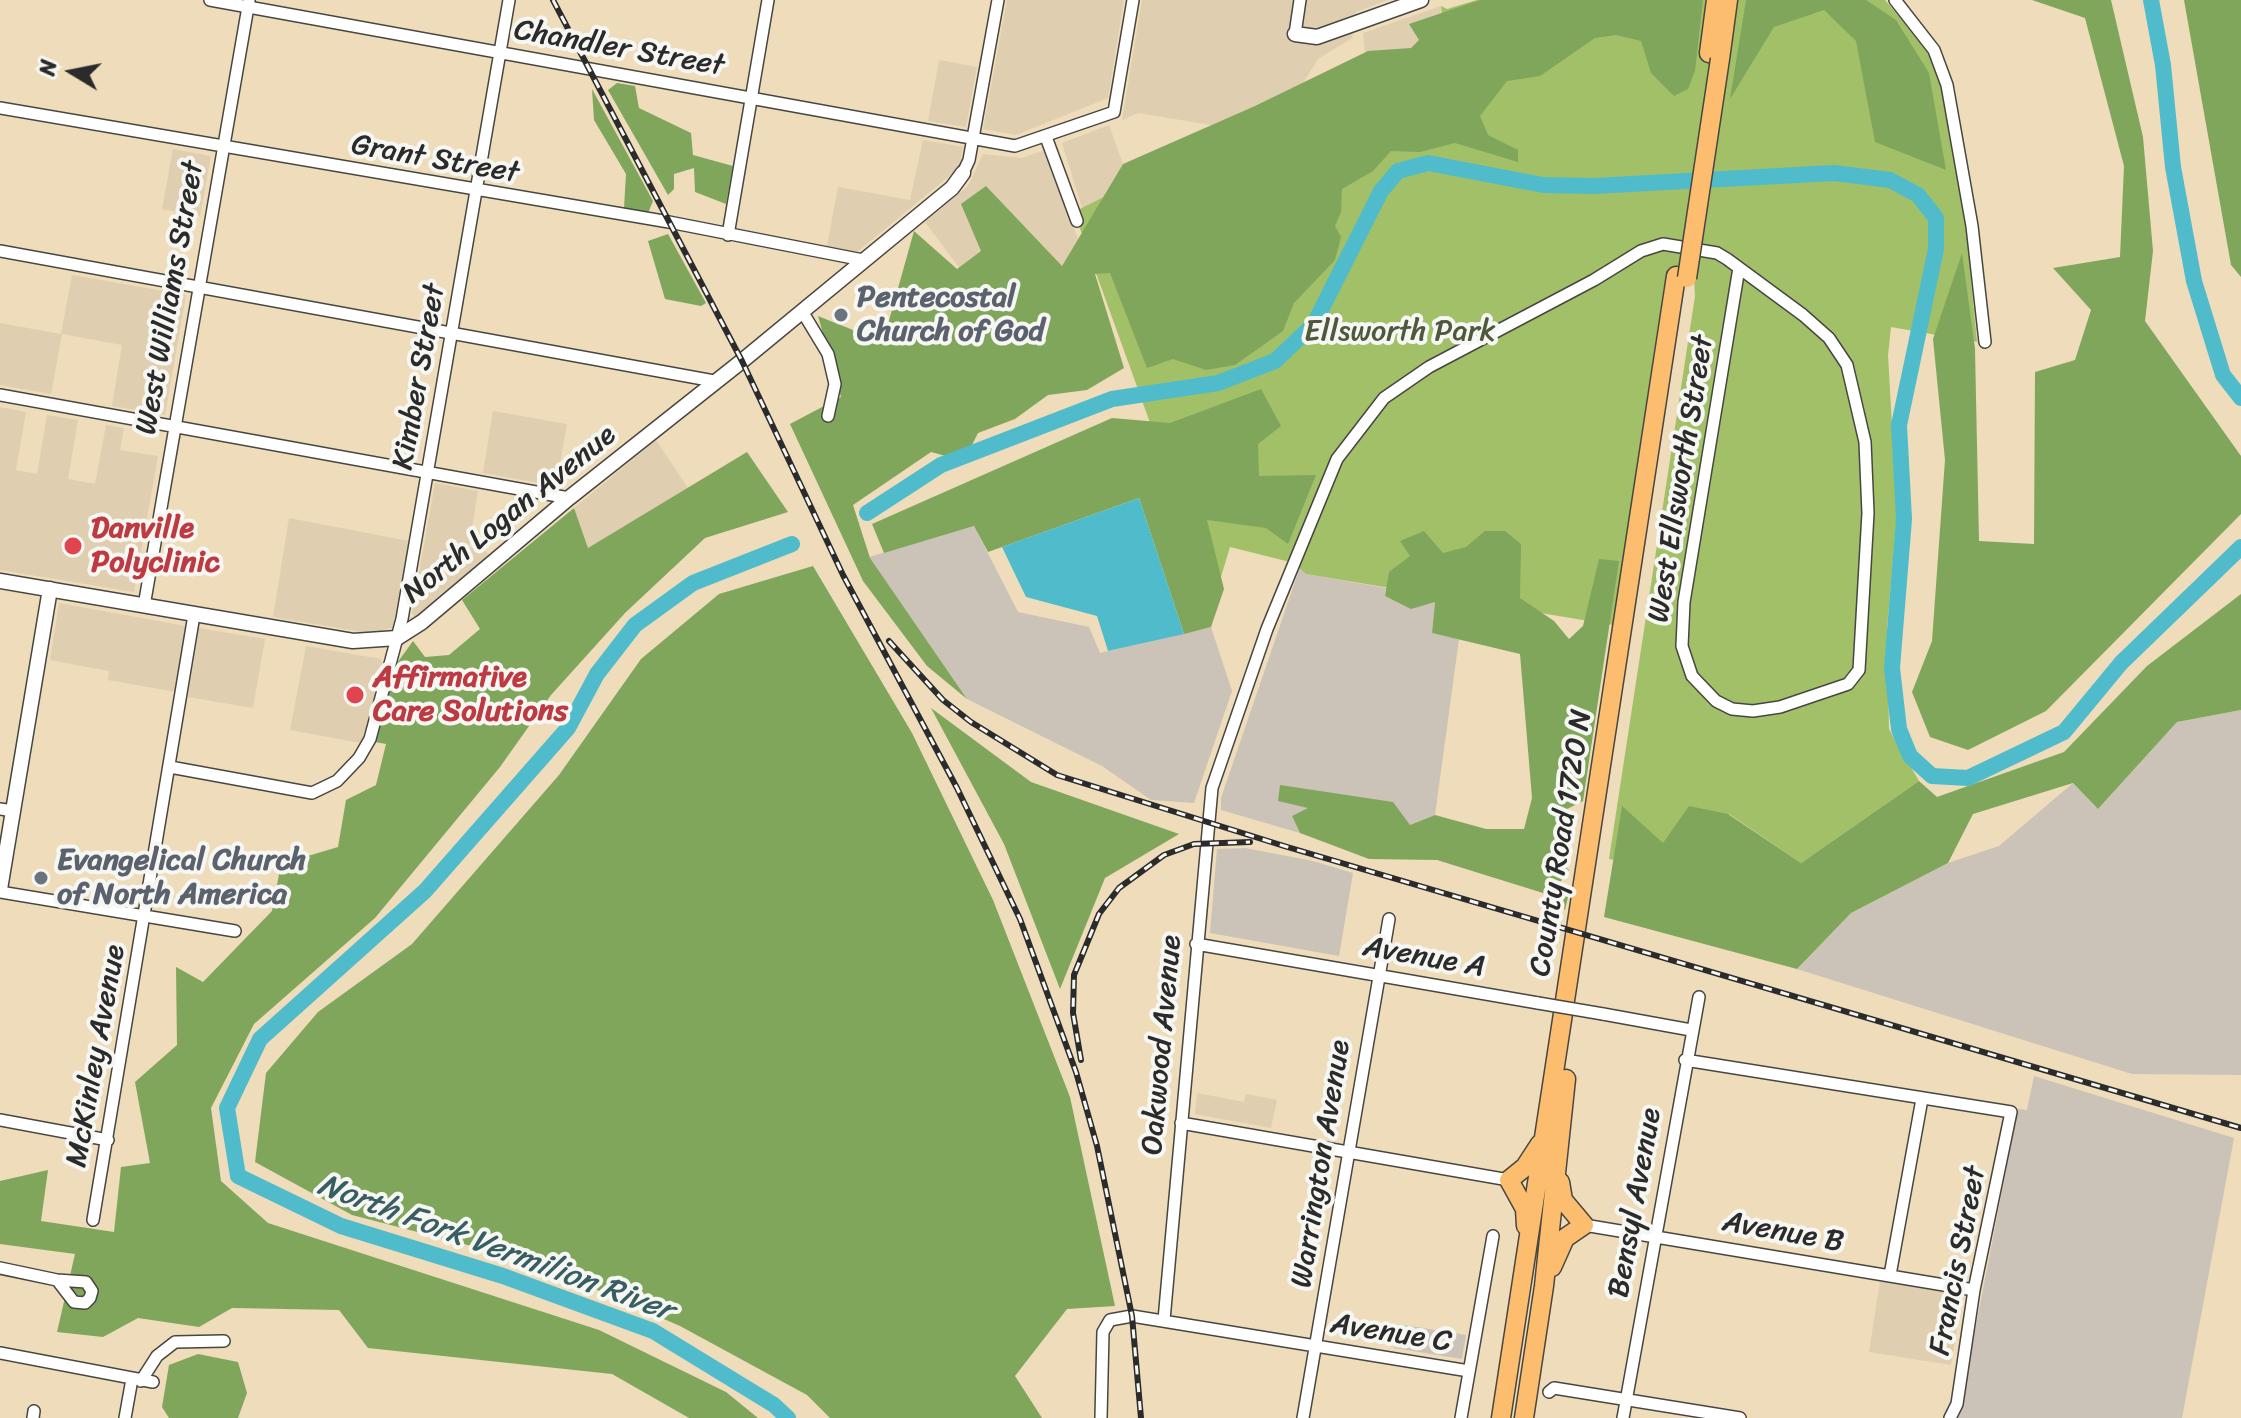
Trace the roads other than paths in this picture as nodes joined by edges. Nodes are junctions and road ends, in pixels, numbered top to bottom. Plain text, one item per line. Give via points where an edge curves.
1 (210, 0) edge
2 (509, 0) edge
3 (768, 0) edge
4 (998, 0) edge
5 (1133, 0) edge
6 (1300, 0) edge
7 (1421, 0) edge
8 (1716, 0) edge
9 (1728, 0) edge
10 (1895, 0) edge
11 (249, 4) edge
12 (1295, 34) joint
13 (500, 53) junction
14 (1714, 58) junction
15 (752, 97) junction
16 (0, 108) edge
17 (1046, 137) junction
18 (973, 139) junction
19 (224, 147) junction
20 (963, 173) joint
21 (475, 191) junction
22 (1077, 221) dead end
23 (728, 235) junction
24 (0, 251) edge
25 (863, 260) junction
26 (1739, 268) junction
27 (1682, 277) junction
28 (200, 287) junction
29 (802, 311) junction
30 (451, 332) junction
31 (1985, 342) dead end
32 (714, 381) junction
33 (0, 395) edge
34 (828, 416) dead end
35 (176, 426) junction
36 (428, 473) junction
37 (569, 498) junction
38 (0, 581) edge
39 (50, 589) junction
40 (144, 606) junction
41 (194, 615) junction
42 (1267, 629) joint
43 (397, 638) junction
44 (170, 767) junction
45 (7, 810) edge
46 (0, 890) edge
47 (145, 916) junction
48 (1389, 919) dead end
49 (235, 931) dead end
50 (1196, 944) junction
51 (1378, 974) junction
52 (1699, 997) dead end
53 (1691, 1030) junction
54 (1685, 1060) junction
55 (1922, 1099) junction
56 (0, 1120) edge
57 (1181, 1123) junction
58 (1546, 1131) junction
59 (108, 1140) junction
60 (1348, 1154) junction
61 (1557, 1164) junction
62 (1509, 1180) junction
63 (93, 1220) dead end
64 (1584, 1225) junction
65 (1654, 1235) junction
66 (1493, 1236) dead end
67 (1526, 1264) junction
68 (0, 1268) edge
69 (1890, 1275) junction
70 (57, 1280) dead end
71 (1544, 1286) junction
72 (1974, 1290) junction
73 (1164, 1320) junction
74 (224, 1341) dead end
75 (1316, 1346) junction
76 (0, 1353) edge
77 (1469, 1371) junction
78 (142, 1381) junction
79 (1549, 1392) dead end
80 (1627, 1399) junction
81 (125, 1418) edge
82 (1101, 1418) edge
83 (1303, 1418) edge
84 (1461, 1418) edge
85 (1501, 1418) edge
86 (1524, 1418) edge
87 (1623, 1418) edge
88 (1740, 1418) edge
89 (1950, 1418) edge

1 - 11 street, Chandler Street
2 - 13 street, Kimber Street
3 - 15 street
4 - 18 street
5 - 17 street via 1114,112
6 - 12 street
7 - 12 street via 1317,37
8 - 14 main road
9 - 14 main road
10 - 31 street via 1934,50 1947,85 1972,226
11 - 13 street, Chandler Street
11 - 19 street, West Williams Street
13 - 15 street, Chandler Street
13 - 21 street, Kimber Street
14 - 27 main road, bridge
15 - 18 street, Chandler Street
15 - 23 street
16 - 19 street, Grant Street
17 - 18 street via 1015,146
17 - 22 street
18 - 20 street
19 - 21 street, Grant Street
19 - 28 street, West Williams Street
20 - 25 street, North Logan Avenue via 952,188
21 - 23 street, Grant Street
21 - 30 street, Kimber Street
23 - 25 street, Grant Street
24 - 28 street
25 - 29 street, North Logan Avenue
26 - 26 street, West Ellsworth Street via 1684,602 1682,646 1692,676 1716,701 1753,711 1848,684 1859,670 1868,513 1865,442 1847,365 1829,338
26 - 42 street, West Ellsworth Street via 1705,249 1663,244 1641,251 1429,367 1384,398 1337,459
27 - 58 main road, County Road 1720 N
27 - 61 main road, County Road 1720 N
28 - 30 street
28 - 35 street, West Williams Street
29 - 32 street, North Logan Avenue
29 - 34 street via 828,354 835,384
30 - 32 street
30 - 36 street, Kimber Street
32 - 37 street, North Logan Avenue
33 - 35 street
35 - 36 street
35 - 40 street, West Williams Street
36 - 37 street
36 - 43 street, Kimber Street
37 - 43 street, North Logan Avenue
38 - 39 street, North Logan Avenue
39 - 40 street, North Logan Avenue
39 - 45 street
40 - 41 street, North Logan Avenue
41 - 43 street, North Logan Avenue via 353,641
41 - 44 street, McKinley Avenue
42 - 50 street, Oakwood Avenue via 1212,788
43 - 44 street, Kimber Street via 370,739 337,781 312,793
44 - 47 street, McKinley Avenue
45 - 46 street
46 - 47 street
47 - 49 street
47 - 59 street, McKinley Avenue
48 - 51 street, Warrington Avenue
50 - 51 street, Avenue A
50 - 57 street, Oakwood Avenue
51 - 53 street, Avenue A, bridge
51 - 60 street, Warrington Avenue
52 - 53 street, Bensyl Avenue
53 - 54 street, Bensyl Avenue
54 - 55 street
54 - 65 street, Bensyl Avenue
55 - 69 street
55 - 72 street, Francis Street via 2011,1112
56 - 59 street
57 - 60 street
57 - 73 street, Oakwood Avenue
58 - 62 main road via 1535,1154
58 - 67 main road, County Road 1720 N
59 - 63 street, McKinley Avenue
60 - 62 street
60 - 75 street, Warrington Avenue
61 - 64 main road via 1563,1200
61 - 71 main road, County Road 1720 N
62 - 67 main road via 1525,1209
64 - 65 street, Avenue B
64 - 71 main road via 1561,1245
65 - 69 street, Avenue B
65 - 80 street, Bensyl Avenue
66 - 77 street
67 - 85 main road, County Road 1720 N
68 - 70 street
69 - 72 street, Avenue B
71 - 86 main road
72 - 89 street, Francis Street via 1957,1404
73 - 75 street, Avenue C
73 - 82 street via 1110,1320 1103,1332
74 - 78 street via 175,1342 157,1356
75 - 77 street, Avenue C
75 - 83 street, Warrington Avenue
76 - 78 street
77 - 84 street
78 - 81 street
79 - 80 street via 1554,1388
80 - 87 street, Bensyl Avenue
80 - 88 street

